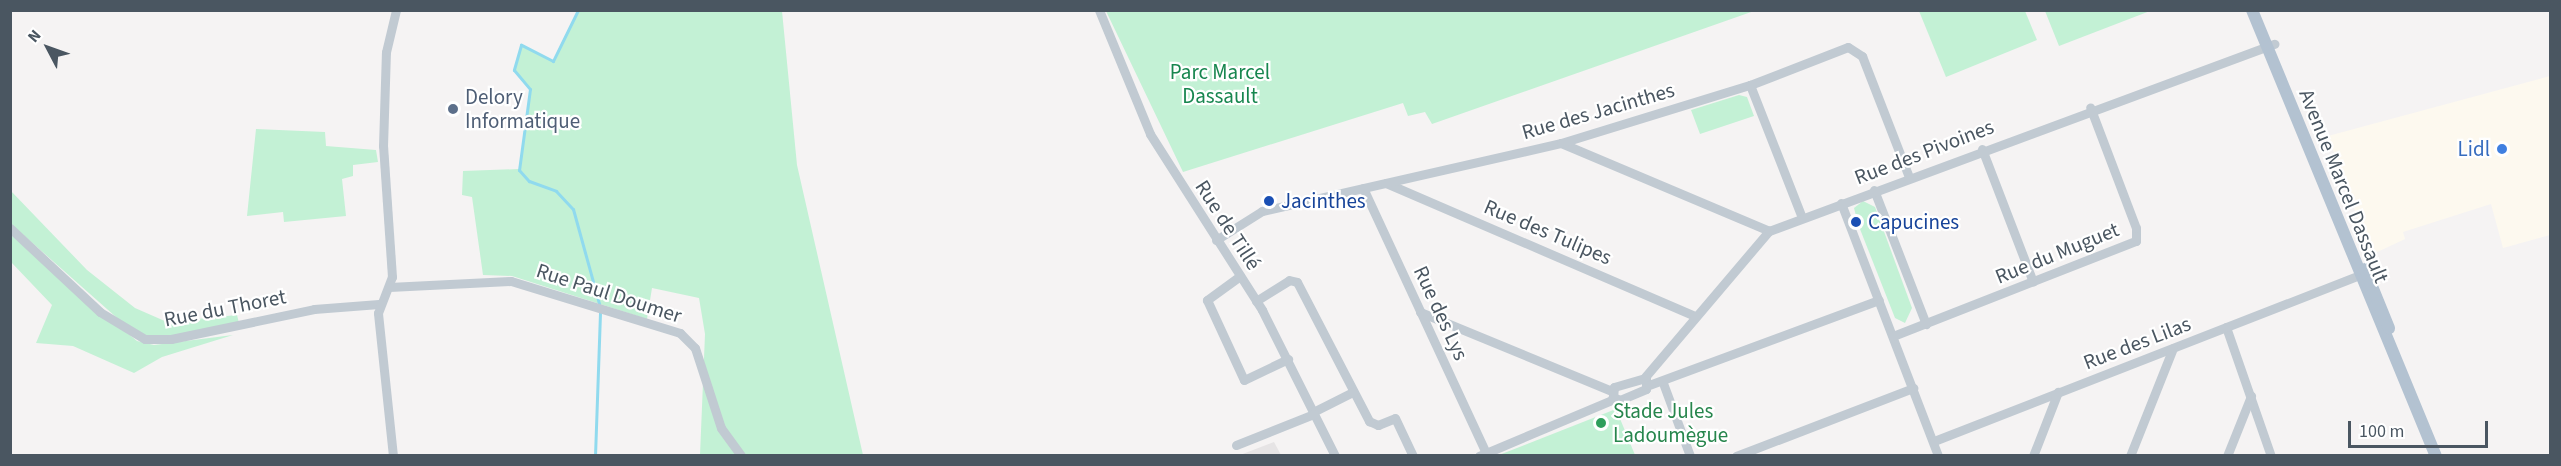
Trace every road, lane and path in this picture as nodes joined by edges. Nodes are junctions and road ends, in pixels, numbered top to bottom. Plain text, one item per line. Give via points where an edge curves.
1 (396, 10) edge
2 (1099, 10) edge
3 (2252, 10) edge
4 (2261, 10) edge
5 (2270, 45) junction
6 (1749, 86) junction
7 (2090, 107) junction
8 (1561, 143) junction
9 (1982, 149) junction
10 (1909, 177) junction
11 (1386, 183) junction
12 (1363, 188) junction
13 (1874, 190) junction
14 (1841, 203) junction
15 (1802, 218) junction
16 (10, 228) edge
17 (1769, 231) junction
18 (1216, 240) junction
19 (2363, 274) junction
20 (1240, 276) junction
21 (2033, 282) junction
22 (389, 287) junction
23 (1879, 300) junction
24 (1256, 301) junction
25 (379, 304) junction
26 (1420, 312) junction
27 (1695, 316) junction
28 (1926, 324) junction
29 (2226, 327) junction
30 (1893, 336) junction
31 (2173, 348) junction
32 (1288, 359) junction
33 (1647, 381) junction
34 (1663, 383) junction
35 (1913, 388) junction
36 (1353, 392) junction
37 (2058, 393) junction
38 (1613, 395) junction
39 (2251, 396) junction
40 (1314, 413) junction
41 (1934, 441) junction
42 (1236, 445) dead end
43 (1482, 454) edge
44 (393, 456) edge
45 (741, 456) edge
46 (1335, 456) edge
47 (1413, 456) edge
48 (1690, 456) edge
49 (1736, 456) edge
50 (1938, 456) edge
51 (2033, 456) edge
52 (2130, 456) edge
53 (2227, 456) edge
54 (2271, 456) edge
55 (2436, 456) edge

1 - 22 street via 386,52 383,146
2 - 18 street, Rue de Tillé via 1150,134
3 - 5 main road, Avenue Marcel Dassault
4 - 5 main road, Avenue Marcel Dassault
5 - 7 street, Rue des Pivoines
5 - 19 main road, Avenue Marcel Dassault
6 - 8 street, Rue des Jacinthes
6 - 10 street, Rue des Jacinthes via 1844,48 1858,50
6 - 15 street
7 - 9 street, Rue des Pivoines
7 - 21 street, Rue du Muguet via 2137,238
8 - 11 street, Rue des Jacinthes
8 - 17 street
9 - 10 street, Rue des Pivoines
9 - 21 street
10 - 13 street, Rue des Pivoines
11 - 12 street, Rue des Jacinthes
11 - 27 street, Rue des Tulipes
12 - 18 street, Rue des Jacinthes via 1262,211
12 - 26 street, Rue des Lys
13 - 14 street, Rue des Pivoines
13 - 28 street
14 - 15 street, Rue des Pivoines
14 - 23 street
15 - 17 street, Rue des Pivoines
16 - 25 street, Rue du Thoret via 99,312 146,339 171,339 315,309
17 - 27 street, Rue des Pivoines
18 - 20 street, Rue de Tillé
19 - 29 street, Rue des Lilas
19 - 55 main road, Avenue Marcel Dassault
20 - 24 street, Rue de Tillé
20 - 32 street via 1207,300 1244,380
21 - 28 street, Rue du Muguet
22 - 25 street
22 - 45 street, Rue Paul Doumer via 511,281 680,333 695,348 721,428
23 - 30 street
23 - 34 street
24 - 32 street, Rue de Tillé
24 - 36 street via 1289,280 1297,282
25 - 44 street
26 - 38 street
26 - 43 street, Rue des Lys
27 - 33 street, Rue des Pivoines
28 - 30 street, Rue du Muguet
29 - 31 street, Rue des Lilas
29 - 39 street
30 - 35 street
31 - 37 street, Rue des Lilas
31 - 52 street
32 - 40 street, Rue de Tillé
33 - 34 street
33 - 38 street
33 - 38 street
34 - 48 street
35 - 41 street
35 - 49 street
36 - 40 street
36 - 47 street via 1371,423 1395,418
37 - 41 street, Rue des Lilas
37 - 51 street
38 - 43 street
39 - 53 street
39 - 54 street
40 - 42 street
40 - 46 street, Rue de Tillé
41 - 50 street

